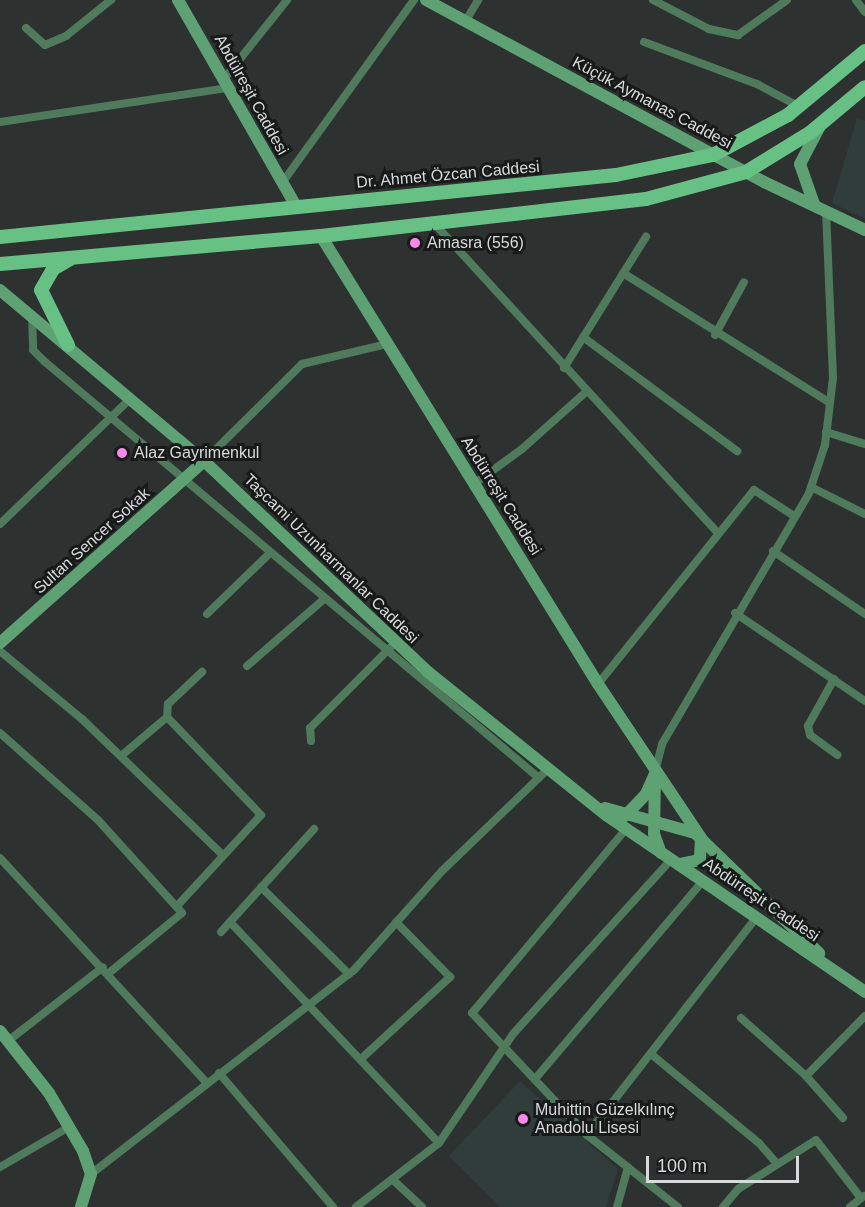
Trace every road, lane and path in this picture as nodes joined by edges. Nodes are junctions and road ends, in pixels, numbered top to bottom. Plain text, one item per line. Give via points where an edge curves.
1 (111, 0) edge
2 (178, 0) edge
3 (287, 0) edge
4 (414, 0) edge
5 (426, 0) edge
6 (478, 0) edge
7 (653, 0) edge
8 (787, 0) edge
9 (856, 0) edge
10 (865, 12) edge
11 (465, 22) junction
12 (26, 28) dead end
13 (644, 42) dead end
14 (865, 51) edge
15 (226, 83) junction
16 (865, 87) edge
17 (798, 106) junction
18 (0, 122) edge
19 (823, 122) junction
20 (713, 155) junction
21 (746, 172) junction
22 (282, 183) junction
23 (296, 206) junction
24 (820, 208) junction
25 (432, 221) junction
26 (865, 230) edge
27 (321, 236) junction
28 (0, 237) edge
29 (646, 237) dead end
30 (74, 257) junction
31 (0, 264) edge
32 (623, 273) junction
33 (744, 282) dead end
34 (0, 290) edge
35 (32, 315) junction
36 (715, 335) junction
37 (583, 337) junction
38 (387, 344) junction
39 (68, 345) junction
40 (564, 368) junction
41 (586, 392) junction
42 (131, 398) junction
43 (830, 403) junction
44 (113, 416) junction
45 (826, 432) junction
46 (865, 444) edge
47 (737, 451) dead end
48 (204, 461) junction
49 (188, 477) junction
50 (474, 483) junction
51 (811, 487) junction
52 (865, 514) edge
53 (794, 516) junction
54 (0, 524) edge
55 (718, 533) junction
56 (772, 551) junction
57 (270, 553) junction
58 (323, 600) junction
59 (735, 613) junction
60 (207, 614) dead end
61 (865, 614) edge
62 (0, 643) edge
63 (395, 643) junction
64 (0, 651) edge
65 (385, 653) junction
66 (247, 666) dead end
67 (202, 672) dead end
68 (834, 679) junction
69 (598, 684) junction
70 (865, 701) edge
71 (167, 717) junction
72 (0, 733) edge
73 (311, 741) dead end
74 (838, 755) dead end
75 (121, 756) junction
76 (549, 768) junction
77 (655, 772) junction
78 (539, 778) junction
79 (588, 800) junction
80 (625, 816) junction
81 (655, 820) junction
82 (314, 829) dead end
83 (626, 829) junction
84 (701, 838) junction
85 (661, 853) junction
86 (222, 854) junction
87 (0, 858) edge
88 (674, 862) junction
89 (703, 881) junction
90 (261, 887) junction
91 (177, 906) junction
92 (757, 917) junction
93 (230, 922) junction
94 (396, 922) junction
95 (221, 932) dead end
96 (828, 963) junction
97 (106, 970) junction
98 (349, 974) junction
99 (865, 992) edge
100 (310, 1004) junction
101 (865, 1016) edge
102 (741, 1018) dead end
103 (4, 1036) edge
104 (506, 1050) junction
105 (651, 1054) junction
106 (362, 1058) junction
107 (219, 1073) junction
108 (806, 1076) junction
109 (535, 1079) junction
110 (207, 1083) junction
111 (843, 1118) dead end
112 (69, 1127) junction
113 (587, 1135) junction
114 (439, 1143) junction
115 (777, 1164) junction
116 (0, 1167) edge
117 (628, 1167) junction
118 (91, 1174) junction
119 (392, 1179) junction
120 (863, 1196) edge
121 (81, 1207) edge
122 (333, 1207) edge
123 (356, 1207) edge
124 (422, 1207) edge
125 (617, 1207) edge
126 (678, 1207) edge
127 (723, 1207) edge
128 (850, 1207) edge

1 - 12 street via 66,36 45,45
2 - 15 street, Abdülreşit Caddesi
3 - 15 street
4 - 22 street
5 - 11 street, Küçük Aymanas Caddesi
6 - 11 street
7 - 8 street via 710,29 738,35
9 - 10 street
11 - 20 street, Küçük Aymanas Caddesi
13 - 17 street via 757,84
14 - 17 main road, Dr. Ahmet Özcan Caddesi
15 - 18 street
15 - 22 street, Abdülreşit Caddesi
16 - 19 main road
17 - 20 main road, Dr. Ahmet Özcan Caddesi via 740,145
19 - 21 main road
19 - 24 street via 800,164
20 - 21 street, Küçük Aymanas Caddesi
20 - 23 main road, Dr. Ahmet Özcan Caddesi via 616,175
21 - 24 street, Küçük Aymanas Caddesi
21 - 25 main road via 646,199
22 - 23 street, Abdülreşit Caddesi
23 - 28 main road, Dr. Ahmet Özcan Caddesi
24 - 26 street, Küçük Aymanas Caddesi
24 - 43 street
25 - 27 main road
25 - 40 street
27 - 30 main road
27 - 38 street, Abdürreşit Caddesi
29 - 32 street
30 - 31 main road
30 - 39 main road via 53,269 41,290
32 - 36 street
32 - 37 street
33 - 36 street
34 - 35 street, Taşcami Uzunharmanlar Caddesi
35 - 39 street, Taşcami Uzunharmanlar Caddesi
35 - 44 street via 33,350
36 - 43 street
37 - 40 street
37 - 47 street
38 - 48 street via 303,364
38 - 50 street, Abdürreşit Caddesi
39 - 42 street, Taşcami Uzunharmanlar Caddesi
40 - 41 street
41 - 50 street via 522,449
41 - 55 street
42 - 44 street
42 - 48 street, Taşcami Uzunharmanlar Caddesi
43 - 45 street
44 - 49 street
44 - 54 street
45 - 46 street
45 - 51 street
48 - 49 street, Sultan Sencer Sokak
48 - 63 street, Taşcami Uzunharmanlar Caddesi
49 - 57 street
49 - 62 street, Sultan Sencer Sokak
50 - 69 street, Abdürreşit Caddesi
51 - 52 street
51 - 53 street
53 - 55 street via 754,490
53 - 56 street
55 - 69 street
56 - 59 street
56 - 61 street
57 - 58 street
57 - 60 street
58 - 65 street
58 - 66 street
59 - 68 street
59 - 77 street via 662,744
63 - 65 street
63 - 76 street, Taşcami Uzunharmanlar Caddesi
64 - 75 street
65 - 73 street via 310,728
65 - 78 street
67 - 71 street via 168,704
68 - 70 street
68 - 74 street via 808,726 810,735
69 - 77 street, Abdürreşit Caddesi
71 - 75 street
71 - 86 street via 261,815
72 - 91 street via 98,820
75 - 86 street
76 - 78 street
76 - 79 street, Taşcami Uzunharmanlar Caddesi
77 - 80 street via 646,794
77 - 81 street
77 - 84 street, Abdürreşit Caddesi
78 - 94 street
79 - 80 street, Taşcami Uzunharmanlar Caddesi
79 - 83 street, Taşcami Uzunharmanlar Caddesi
80 - 81 street, Taşcami Uzunharmanlar Caddesi
81 - 84 street, Taşcami Uzunharmanlar Caddesi via 684,826
81 - 85 street
82 - 90 street
83 - 85 street, Taşcami Uzunharmanlar Caddesi
83 - 104 street via 472,1013
84 - 88 street, Abdürreşit Caddesi via 700,860 692,865
84 - 96 street, Abdürreşit Caddesi
85 - 88 street, Abdürreşit Caddesi
86 - 91 street
87 - 97 street
88 - 89 street, Abdürreşit Caddesi
88 - 104 street via 513,1034
89 - 92 street, Abdürreşit Caddesi
89 - 109 street
90 - 93 street
90 - 98 street
91 - 97 street via 182,913
92 - 96 street, Abdürreşit Caddesi
92 - 105 street
93 - 95 street
93 - 100 street
94 - 98 street
94 - 106 street via 450,976
96 - 99 street, Abdürreşit Caddesi
97 - 103 street
97 - 110 street
98 - 100 street
100 - 106 street
100 - 107 street
101 - 108 street
102 - 108 street
103 - 112 street
104 - 109 street
104 - 114 street
105 - 113 street
105 - 115 street via 759,1143
106 - 114 street
107 - 110 street
107 - 122 street
108 - 111 street
109 - 113 street
110 - 118 street
112 - 116 street
112 - 118 street
113 - 117 street
114 - 119 street
115 - 120 street via 816,1140
115 - 127 street via 738,1189
117 - 125 street
117 - 126 street
118 - 121 street
119 - 123 street
119 - 124 street
120 - 128 street

